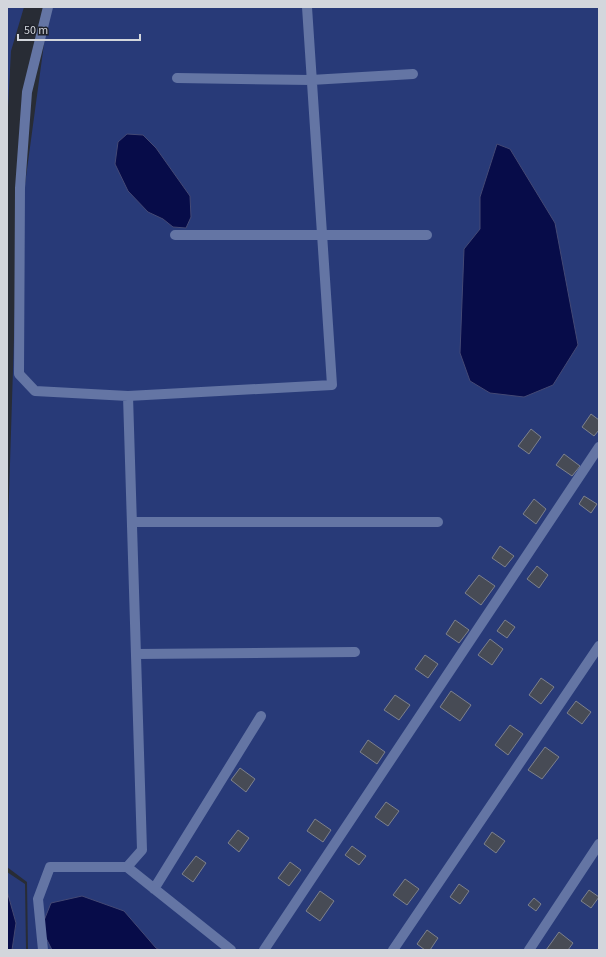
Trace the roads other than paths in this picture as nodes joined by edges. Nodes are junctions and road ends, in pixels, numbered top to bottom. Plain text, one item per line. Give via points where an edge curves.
1 (48, 7) edge
2 (307, 7) edge
3 (413, 74) dead end
4 (177, 78) dead end
5 (311, 80) junction
6 (175, 235) dead end
7 (322, 235) junction
8 (427, 235) dead end
9 (128, 396) junction
10 (599, 447) edge
11 (132, 522) junction
12 (438, 522) dead end
13 (599, 646) edge
14 (355, 652) dead end
15 (136, 654) junction
16 (261, 716) dead end
17 (599, 844) edge
18 (127, 867) junction
19 (154, 889) junction
20 (43, 950) edge
21 (232, 950) edge
22 (264, 950) edge
23 (393, 950) edge
24 (528, 950) edge

1 - 9 lane via 27,92 20,188 19,374 35,391
2 - 5 lane
3 - 5 lane
4 - 5 lane
5 - 7 lane
6 - 7 lane
7 - 8 lane
7 - 9 lane via 332,385
9 - 11 lane
10 - 22 lane
11 - 12 lane
11 - 15 lane
13 - 23 lane
14 - 15 lane
15 - 18 lane via 142,850
16 - 19 lane
17 - 24 lane
18 - 19 lane
18 - 20 lane via 50,867 38,899
19 - 21 lane

